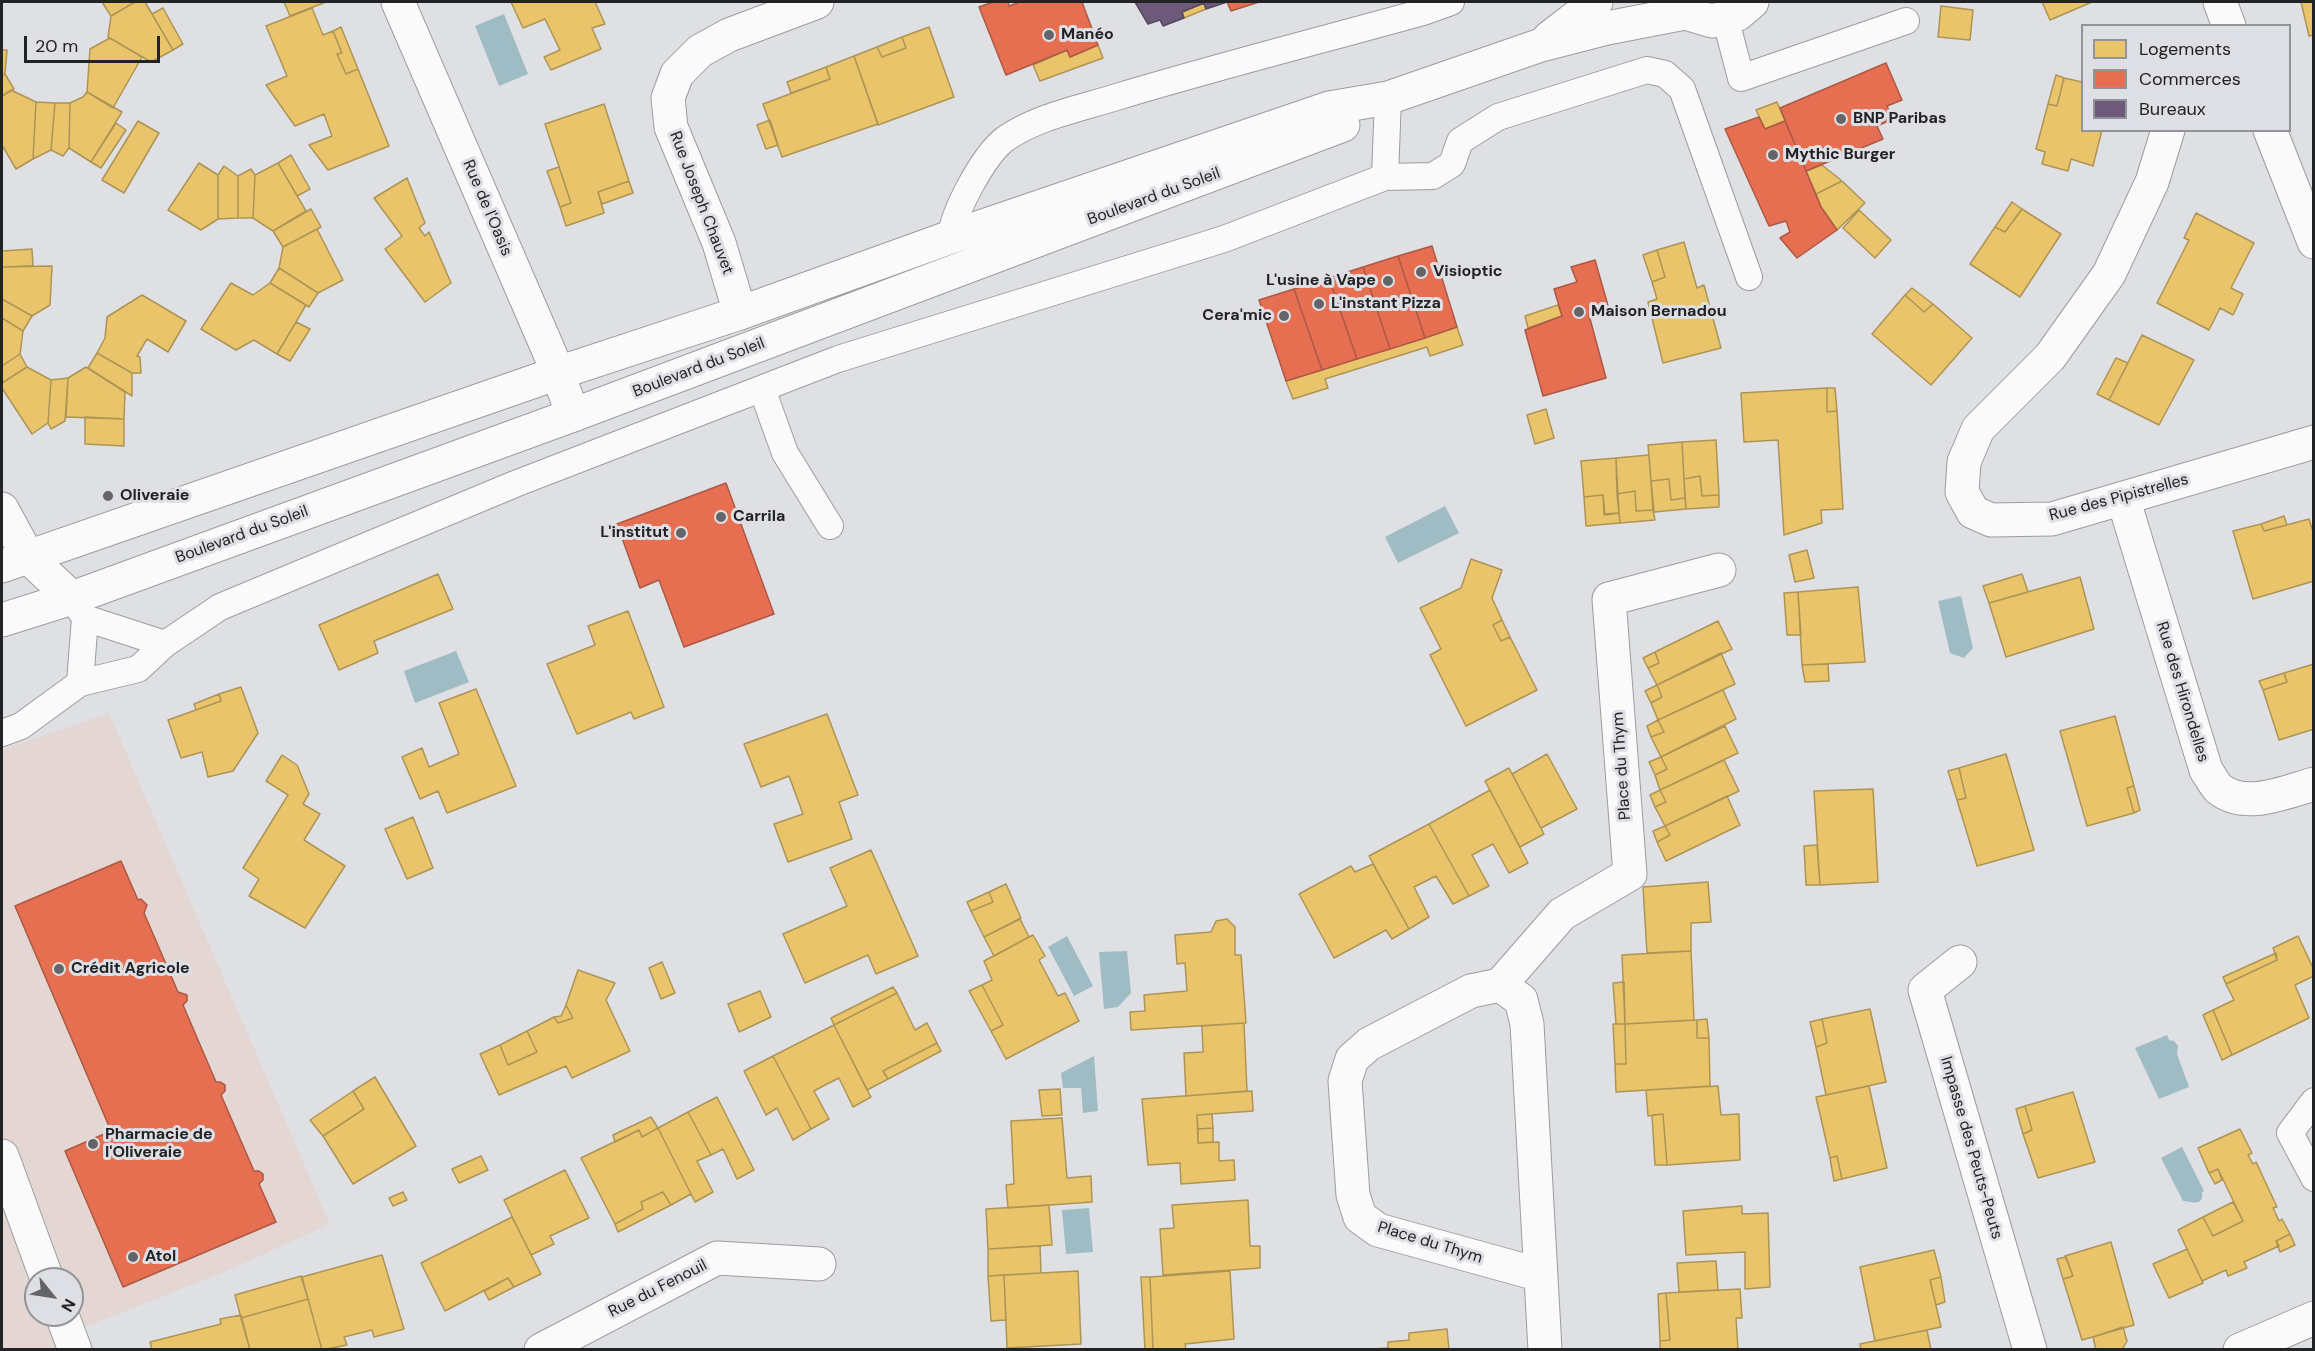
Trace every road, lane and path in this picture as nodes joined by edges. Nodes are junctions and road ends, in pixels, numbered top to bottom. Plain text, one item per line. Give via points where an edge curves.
1 (398, 2) edge
2 (817, 2) edge
3 (1451, 2) edge
4 (1596, 2) edge
5 (2220, 2) edge
6 (1680, 7) edge
7 (1738, 9) edge
8 (1906, 21) dead end
9 (2228, 24) edge
10 (1541, 45) junction
11 (1388, 98) junction
12 (2167, 132) edge
13 (2271, 132) edge
14 (1385, 177) junction
15 (951, 237) junction
16 (2313, 242) edge
17 (1749, 277) dead end
18 (740, 313) junction
19 (558, 373) junction
20 (762, 388) junction
21 (573, 415) junction
22 (2313, 442) edge
23 (2123, 498) junction
24 (2, 509) edge
25 (830, 526) dead end
26 (15, 561) edge
27 (1719, 570) dead end
28 (78, 608) junction
29 (2, 620) edge
30 (165, 644) junction
31 (80, 683) junction
32 (2, 733) edge
33 (2313, 784) edge
34 (1960, 962) dead end
35 (1500, 985) junction
36 (2313, 1101) edge
37 (2, 1156) edge
38 (2313, 1178) edge
39 (819, 1264) dead end
40 (43, 1267) edge
41 (1542, 1287) junction
42 (2313, 1317) edge
43 (66, 1327) edge
44 (75, 1350) edge
45 (541, 1350) edge
46 (1545, 1350) edge
47 (2030, 1350) edge
48 (2240, 1350) edge

1 - 19 street, Rue de l'Oasis
2 - 18 street, Rue Joseph Chauvet via 729,35 700,51 677,74 668,98 671,127 719,243
3 - 15 lane via 1036,122 1004,140 976,175 952,225
4 - 10 street, Boulevard du Soleil
5 - 9 street
6 - 7 street via 1712,21
6 - 10 street, Boulevard du Soleil
7 - 8 lane via 1741,78
10 - 11 street, Boulevard du Soleil
11 - 14 lane
11 - 15 street, Boulevard du Soleil via 1329,108
11 - 21 street, Boulevard du Soleil via 1335,130
12 - 23 street, Rue des Pipistrelles via 2152,182 2109,274 2050,357 1978,429 1964,462 1962,492 1973,512 1991,520 2052,519
13 - 16 street
14 - 17 lane via 1433,176 1452,164 1461,141 1498,117 1647,70 1665,74 1682,89
14 - 20 lane via 1224,239 838,359
15 - 18 street, Boulevard du Soleil
18 - 19 street, Boulevard du Soleil
19 - 21 street, Rue de l'Oasis
19 - 26 street, Boulevard du Soleil
20 - 25 lane via 785,453
20 - 30 lane via 515,484 220,607
21 - 28 street, Boulevard du Soleil
22 - 23 street, Rue des Pipistrelles
23 - 33 street, Rue des Hirondelles via 2206,770 2218,789 2238,799 2262,798
24 - 26 street
26 - 28 street
27 - 35 street, Place du Thym via 1609,599 1630,874 1562,914
28 - 29 street, Boulevard du Soleil
28 - 30 lane
28 - 31 lane
30 - 31 lane via 138,669
31 - 32 lane via 21,726
34 - 47 street, Impasse des Peuts-Peuts via 1925,990
35 - 41 street via 1521,1000 1527,1024
35 - 41 street, Place du Thym via 1470,991 1369,1044 1352,1059 1345,1081 1353,1195 1360,1216 1378,1230
36 - 38 lane via 2290,1133
37 - 40 street
39 - 45 street, Rue du Fenouil via 717,1258
41 - 46 street
42 - 48 street
43 - 44 street

